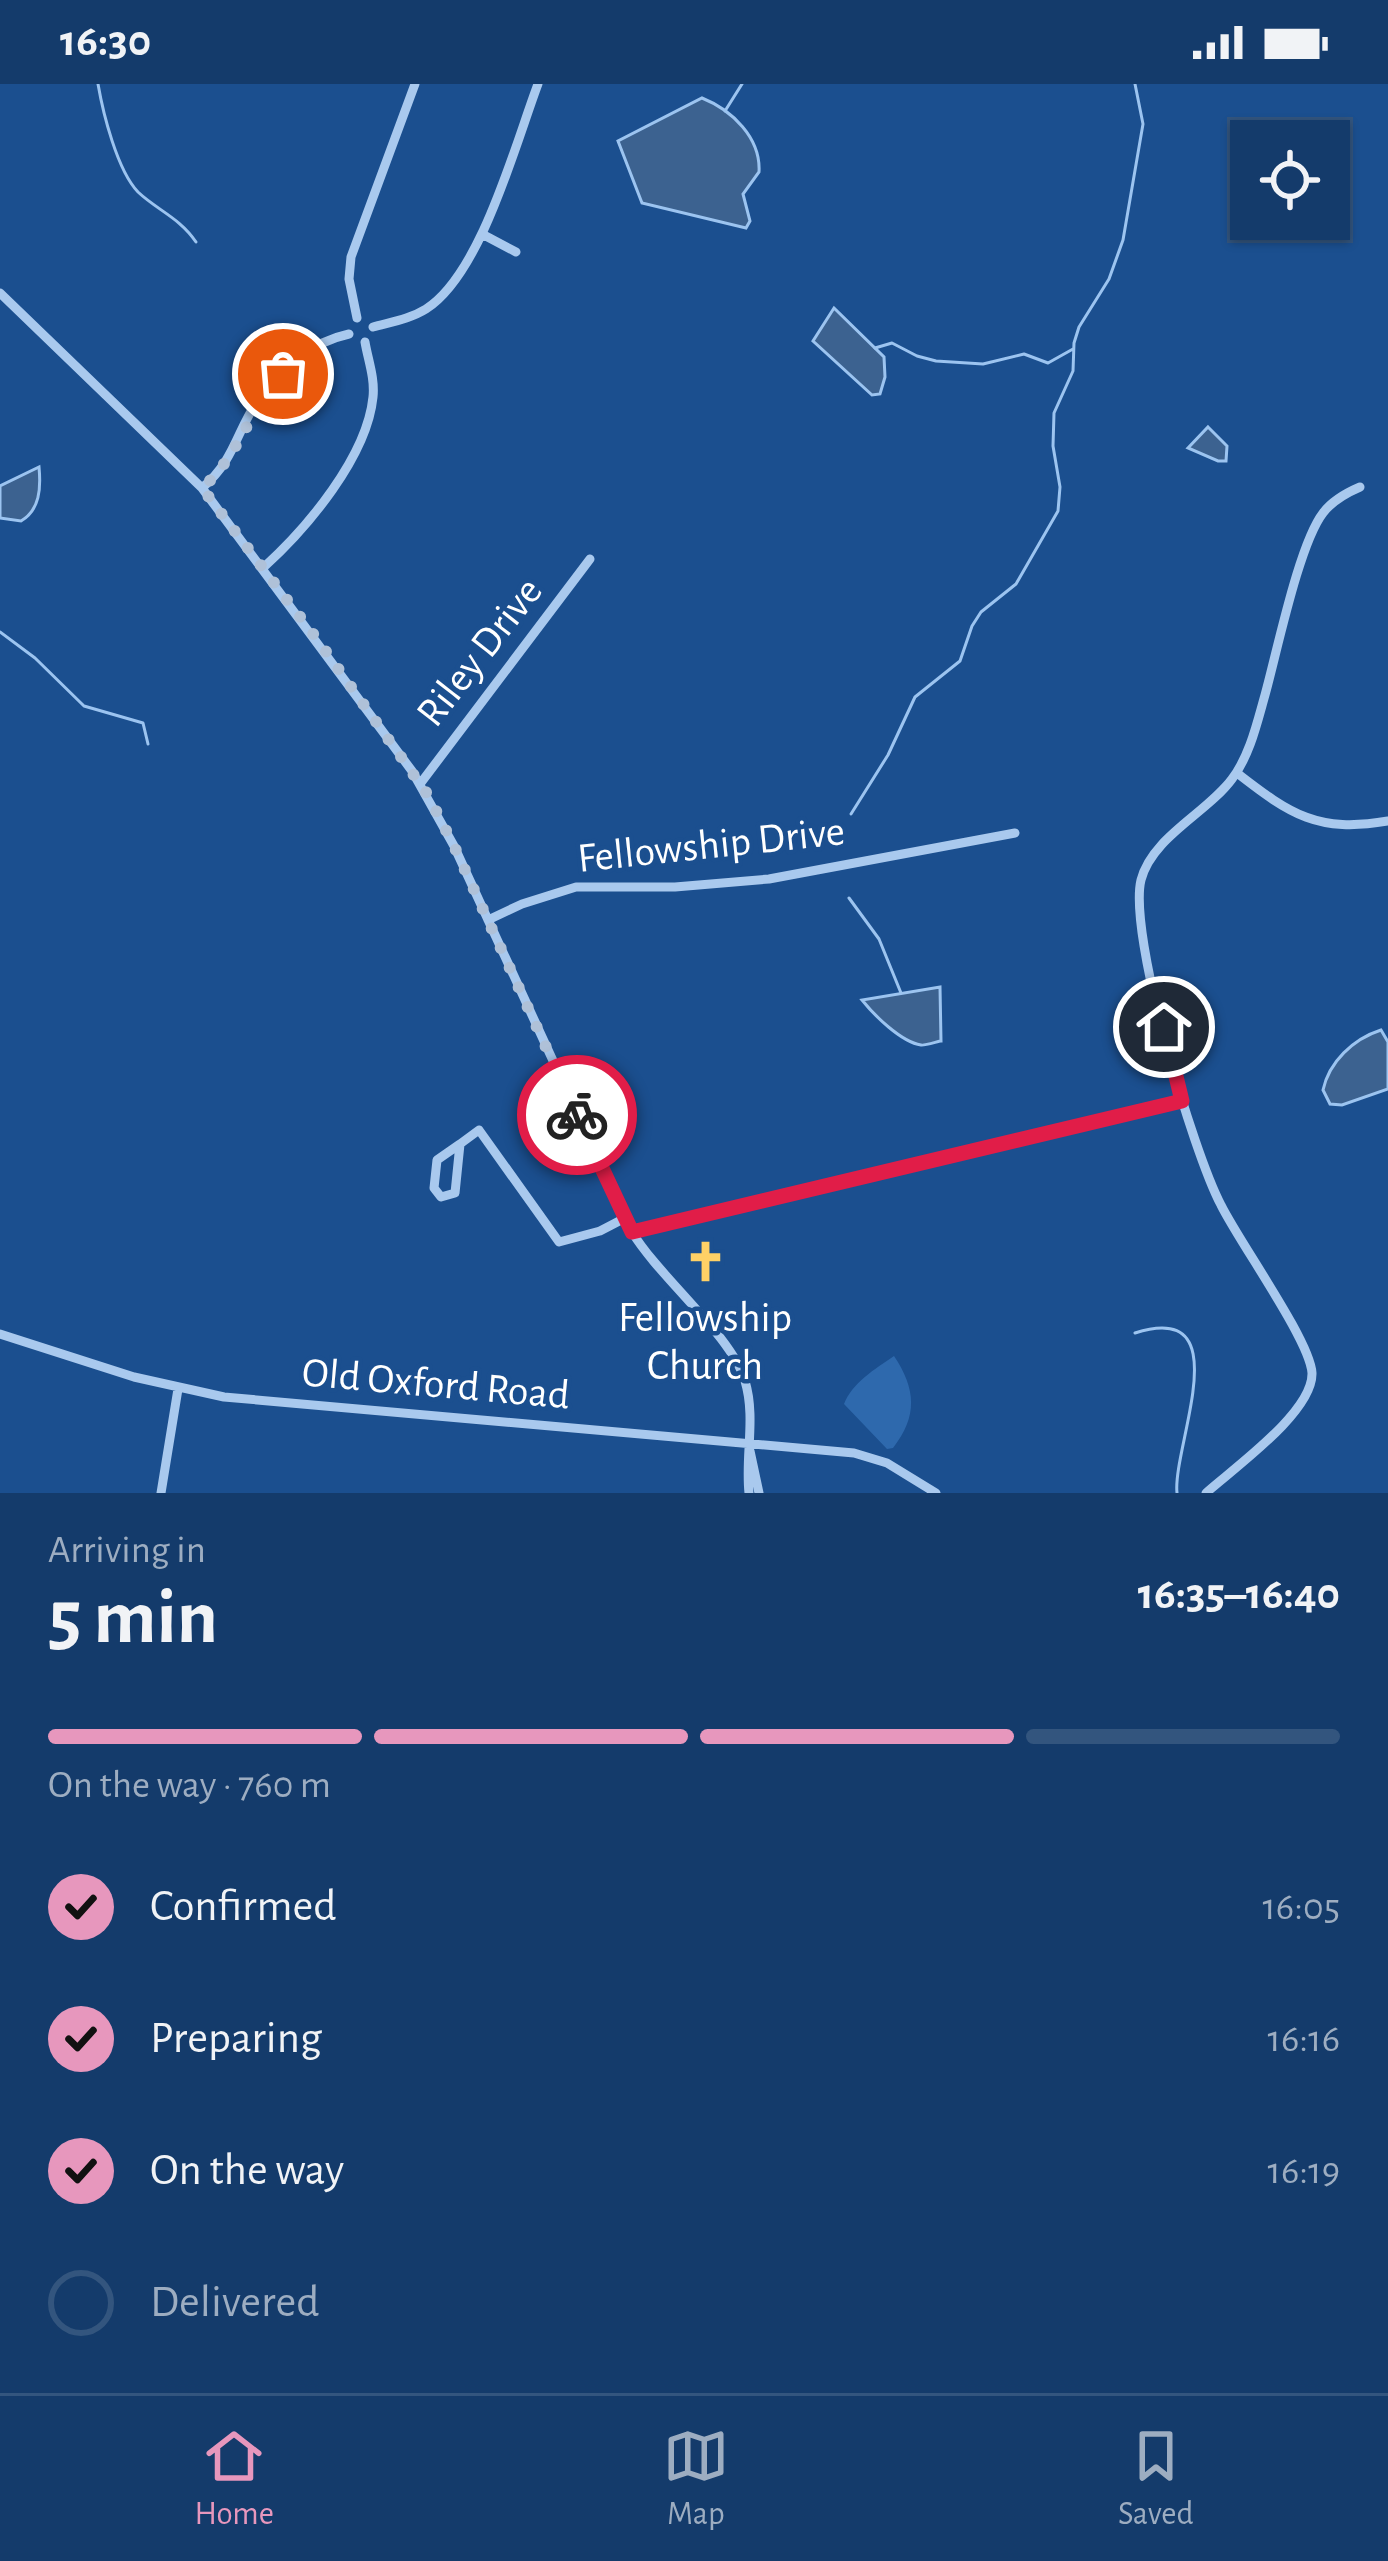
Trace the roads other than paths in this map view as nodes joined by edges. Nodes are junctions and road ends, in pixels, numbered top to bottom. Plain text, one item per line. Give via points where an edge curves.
1 (415, 84) edge
2 (538, 84) edge
3 (482, 234) junction
4 (516, 252) dead end
5 (0, 293) edge
6 (358, 318) junction
7 (373, 327) junction
8 (349, 334) junction
9 (364, 342) junction
10 (1360, 487) dead end
11 (202, 488) junction
12 (590, 559) dead end
13 (264, 567) junction
14 (1237, 772) junction
15 (420, 784) junction
16 (1388, 820) edge
17 (1015, 833) dead end
18 (488, 920) junction
19 (1182, 1101) junction
20 (460, 1144) junction
21 (625, 1218) junction
22 (632, 1232) junction
23 (0, 1334) edge
24 (178, 1389) junction
25 (749, 1446) junction
26 (161, 1493) edge
27 (749, 1493) edge
28 (759, 1493) edge
29 (936, 1493) edge
30 (1206, 1493) edge

1 - 6 street via 351,257
2 - 3 street
3 - 4 street
3 - 7 street via 434,303
5 - 11 street
6 - 7 street
6 - 8 street
7 - 9 street
8 - 9 street
8 - 11 street via 316,343 259,398 229,462
9 - 13 street via 374,394 364,431 314,518
10 - 14 street via 1331,504 1311,534
11 - 13 street
12 - 15 street, Riley Drive
13 - 15 street
14 - 16 street via 1310,821 1342,827
14 - 19 street via 1151,858 1140,887
15 - 18 street
17 - 18 street, Fellowship Drive via 770,879 576,887
18 - 21 street
19 - 22 street
19 - 30 street via 1221,1206 1312,1370 1299,1408
20 - 20 street via 437,1160 441,1197 454,1193
20 - 21 street via 479,1130 559,1243
21 - 22 street
22 - 25 street via 736,1360 748,1394
23 - 24 street, Old Oxford Road
24 - 25 street, Old Oxford Road
24 - 26 street
25 - 27 street
25 - 28 street
25 - 29 street, Old Oxford Road via 865,1455

